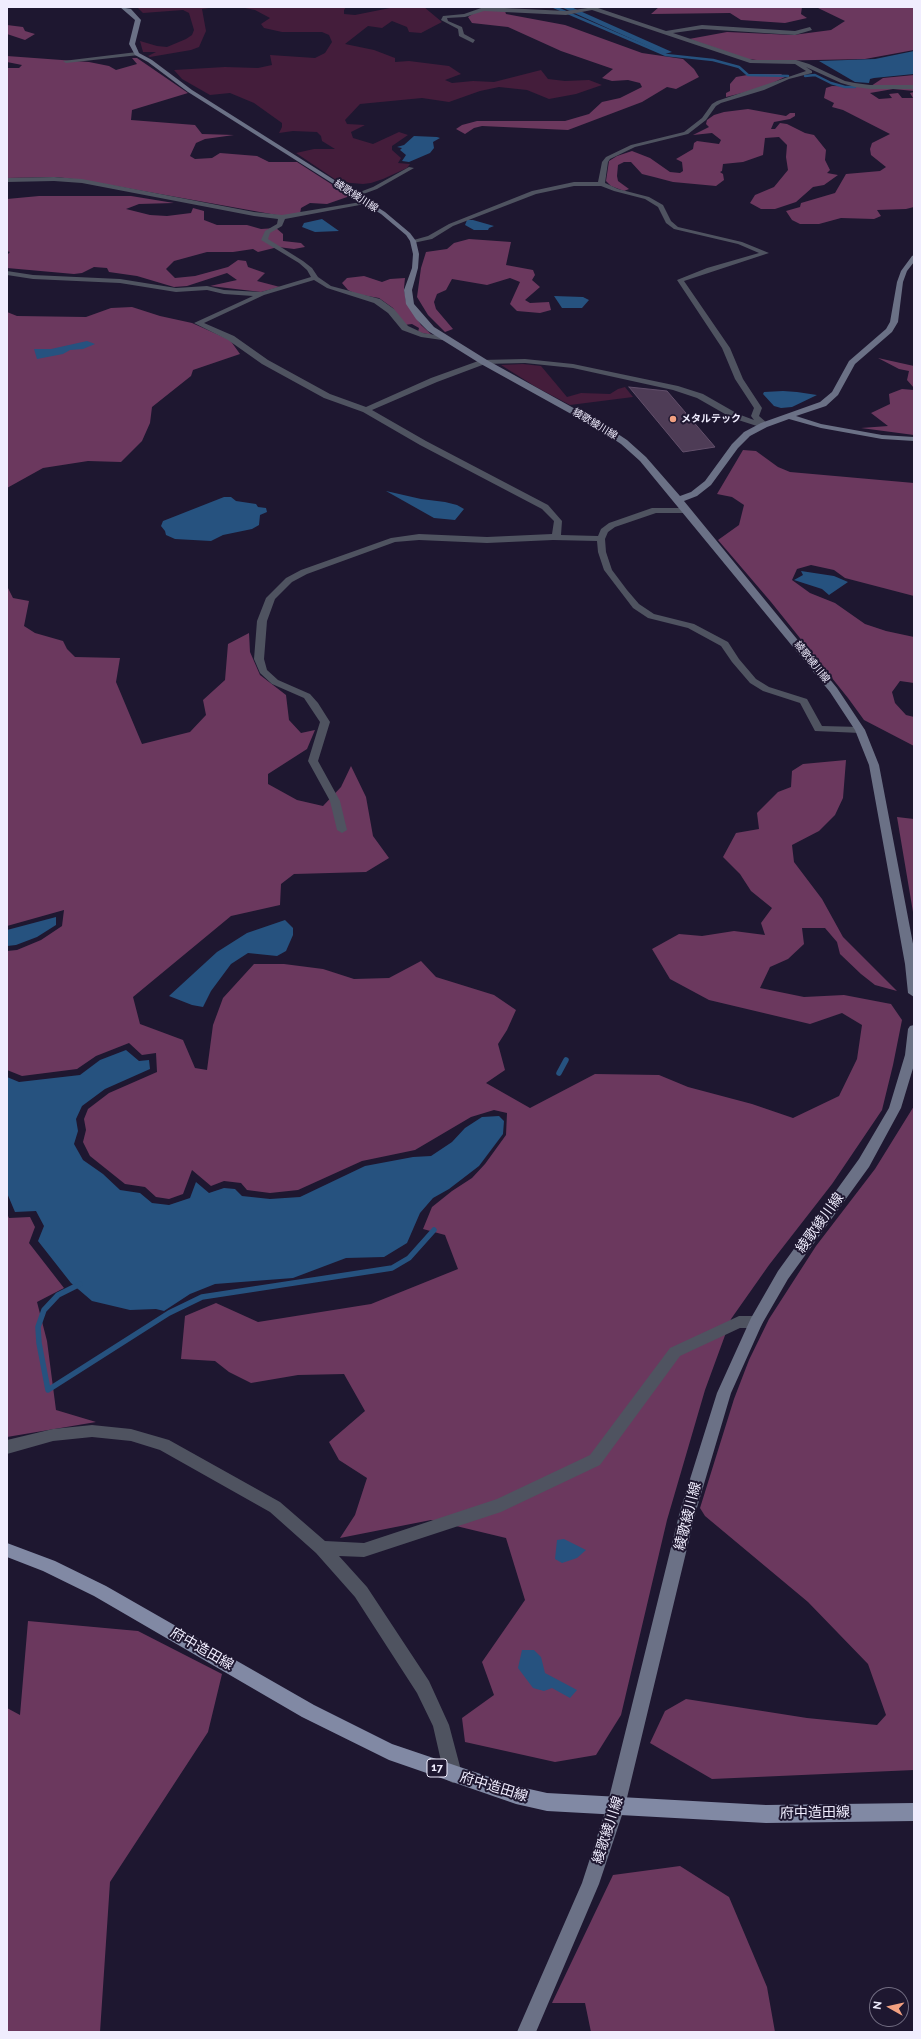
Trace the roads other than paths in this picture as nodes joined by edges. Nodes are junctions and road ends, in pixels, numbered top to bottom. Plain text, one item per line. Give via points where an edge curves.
1 (123, 7) edge
2 (591, 8) edge
3 (810, 30) dead end
4 (664, 33) junction
5 (473, 41) dead end
6 (137, 54) junction
7 (66, 61) dead end
8 (796, 62) junction
9 (914, 87) edge
10 (411, 168) dead end
11 (7, 180) edge
12 (602, 184) junction
13 (355, 195) junction
14 (365, 202) junction
15 (282, 217) junction
16 (413, 241) junction
17 (914, 256) edge
18 (7, 273) edge
19 (315, 278) junction
20 (262, 294) junction
21 (446, 339) junction
22 (484, 362) junction
23 (366, 410) junction
24 (791, 417) junction
25 (764, 425) junction
26 (914, 439) edge
27 (678, 500) junction
28 (686, 510) junction
29 (556, 537) junction
30 (601, 539) junction
31 (860, 730) junction
32 (342, 830) dead end
33 (914, 992) edge
34 (914, 1029) edge
35 (756, 1322) junction
36 (7, 1447) edge
37 (322, 1548) junction
38 (7, 1550) edge
39 (453, 1774) junction
40 (616, 1806) junction
41 (914, 1812) edge
42 (526, 2032) edge

1 - 6 main road via 138,20 132,44
2 - 4 street
2 - 5 street via 572,12 512,12 484,9 465,15 445,17 446,22 460,28 462,35
3 - 4 street via 795,33 702,27
4 - 8 street via 752,62
6 - 7 street
6 - 13 main road, 綾歌綾川線
8 - 9 street via 855,85
8 - 12 street via 810,72 719,102 704,119 686,133 633,146 608,158 602,174
10 - 13 street via 375,188
11 - 15 street via 82,181 254,214
12 - 16 street via 574,184 534,192 451,225 430,238
12 - 25 street via 647,198 661,206 668,222 676,228 740,243 766,253 680,280 726,348 739,379 758,408 756,416
13 - 14 main road, 綾歌綾川線
14 - 15 street
14 - 16 main road, 綾歌綾川線 via 408,234
15 - 19 street via 280,225 267,232 264,240 301,262 310,269
16 - 21 main road, 綾歌綾川線 via 416,254 415,268 408,290 410,304 419,317
17 - 24 main road via 900,282 894,322 889,330 852,363 835,393 823,404
18 - 20 street via 33,277 120,281 176,290 207,288 224,292
19 - 20 street
19 - 21 street via 330,287 377,301 391,311 405,328 421,335
20 - 23 street via 198,323 231,338 265,362 327,396
21 - 22 main road, 綾歌綾川線
22 - 23 street via 434,380
22 - 25 street via 525,361 573,366 609,376 675,388 700,396 735,416
22 - 27 main road, 綾歌綾川線 via 624,442 643,459
23 - 29 street via 428,446 545,507 558,521
24 - 25 main road
24 - 26 main road via 801,422 822,426
25 - 27 main road via 741,439 702,490
27 - 28 main road, 綾歌綾川線
28 - 30 street via 655,510 612,525 604,531
28 - 31 main road, 綾歌綾川線 via 834,690
29 - 30 street
29 - 32 street via 487,540 420,537 394,540 304,572 289,580 271,598 262,621 260,659 263,671 275,682 307,696 325,722 313,761 335,801
30 - 31 street via 608,570 636,606 651,616 703,632 725,644 753,681 766,689 804,701 819,729
31 - 33 main road, 綾歌綾川線 via 879,784
34 - 35 main road, 綾歌綾川線 via 911,1054 895,1108 864,1162 786,1270
35 - 37 street via 739,1322 675,1352 595,1460 501,1505 364,1550
35 - 40 main road, 綾歌綾川線 via 724,1393 688,1511
36 - 37 street via 53,1435 92,1431 131,1436 164,1445 275,1507
37 - 39 street via 361,1592 423,1687 441,1725
38 - 39 main road, 府中造田線 / 17 via 49,1566 100,1591 308,1711 389,1751
39 - 40 main road, 府中造田線 / 17 via 516,1795 547,1802
40 - 41 main road, 府中造田線 / 17 via 766,1814
40 - 42 main road, 綾歌綾川線 via 590,1884

